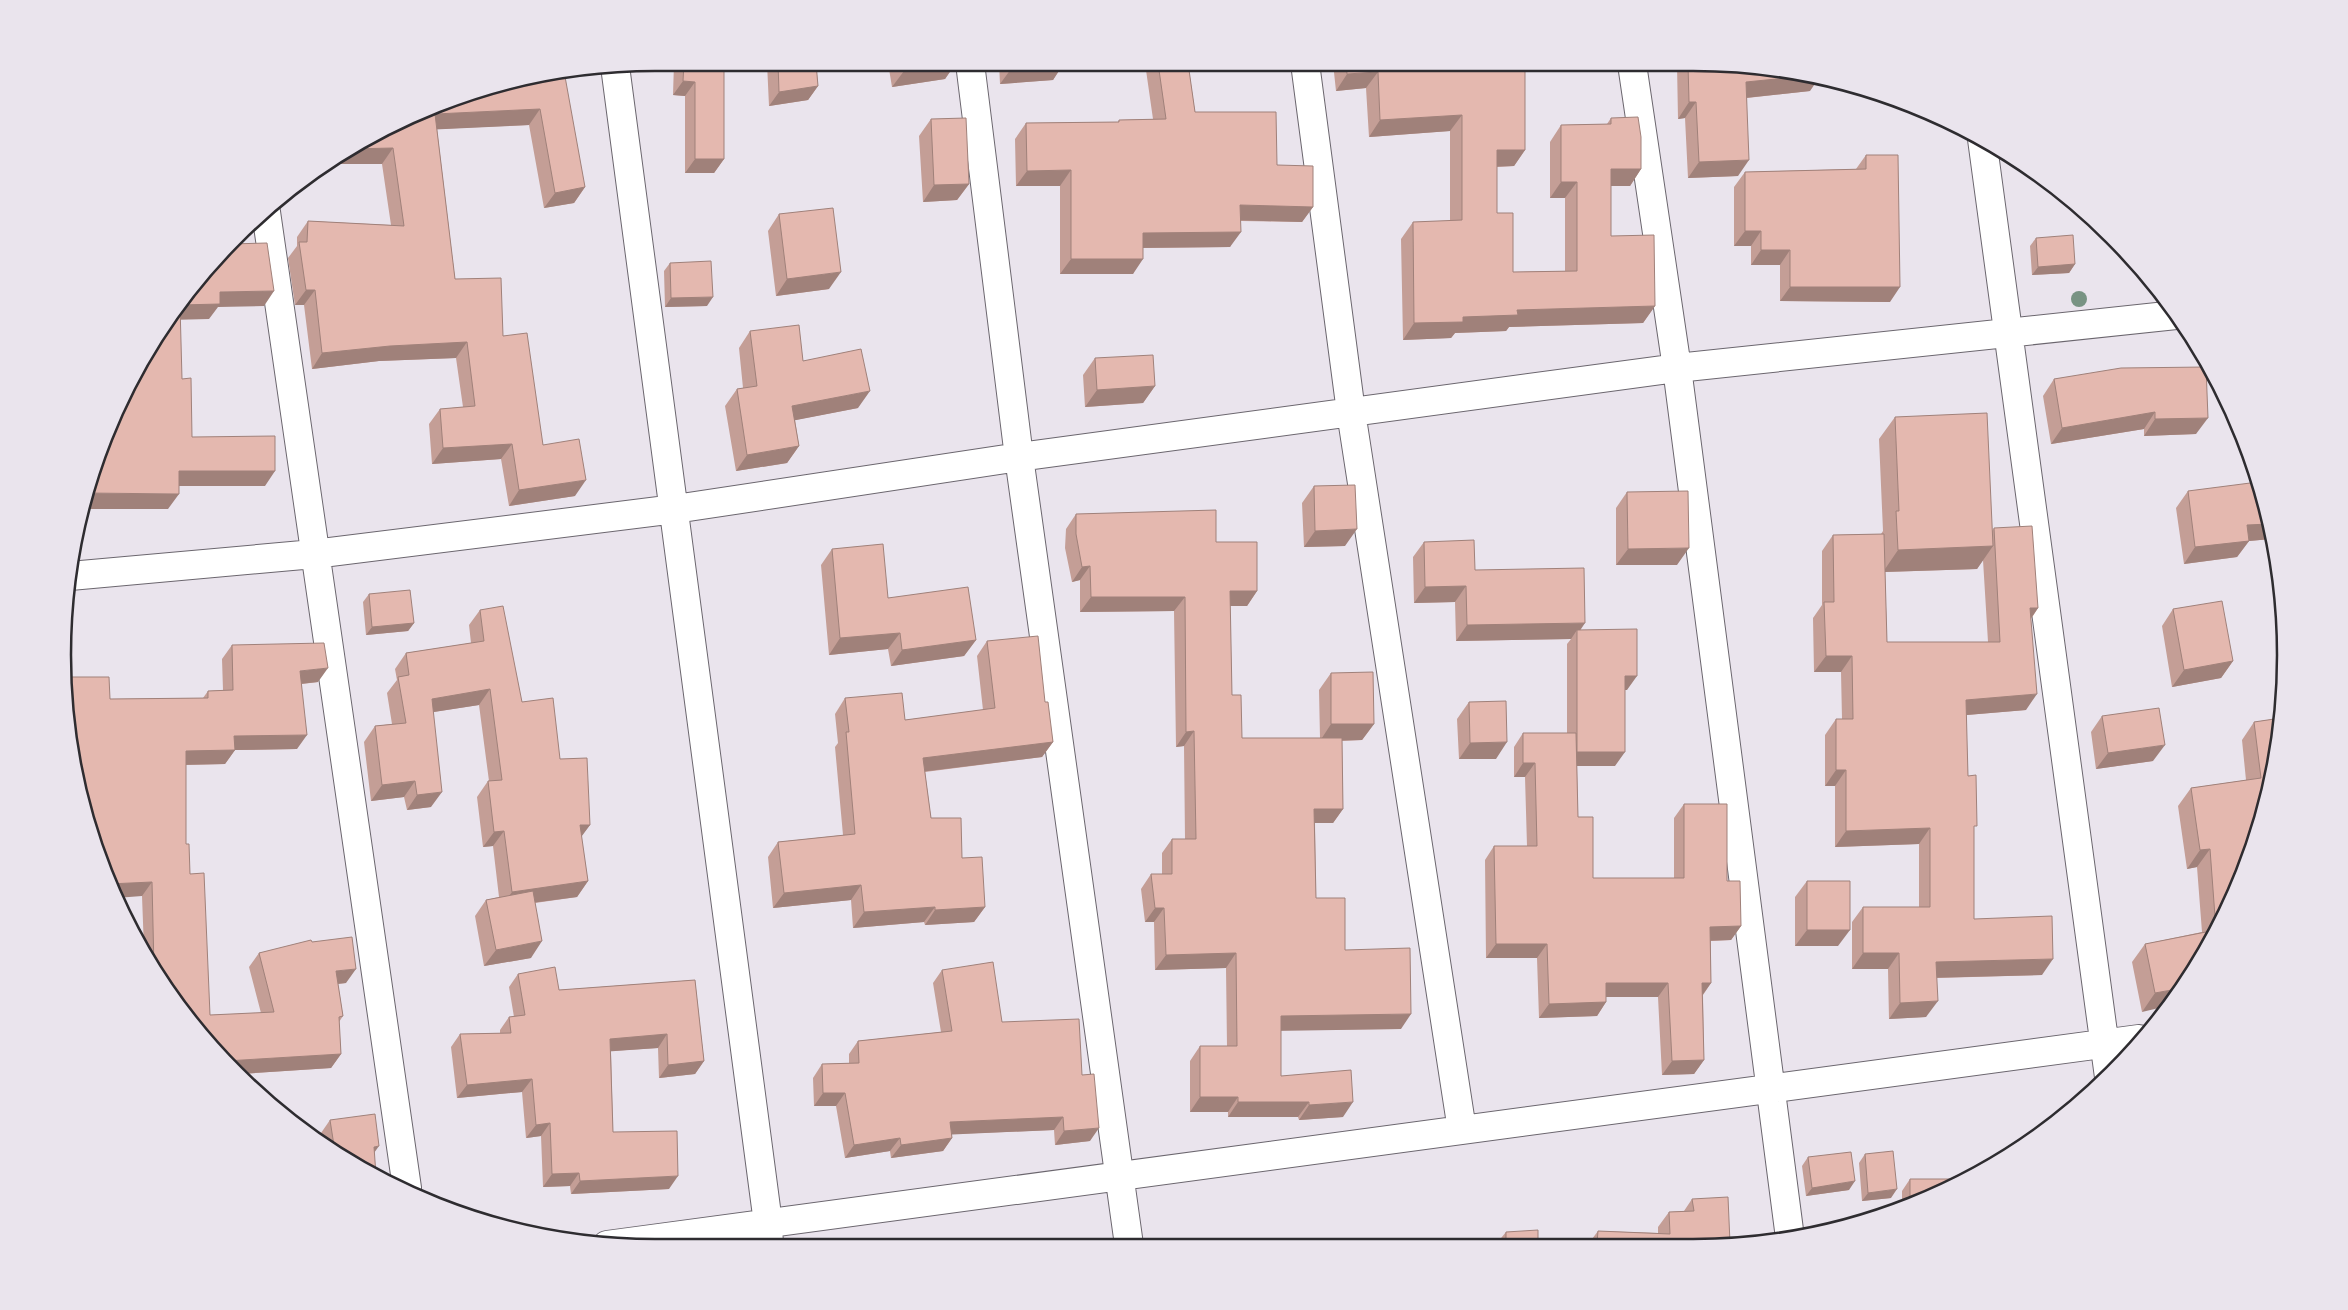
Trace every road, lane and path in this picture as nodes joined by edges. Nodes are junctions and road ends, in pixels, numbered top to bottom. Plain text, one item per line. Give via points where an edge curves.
1 (971, 71) edge
2 (1306, 71) edge
3 (1633, 71) edge
4 (616, 72) edge
5 (1983, 148) edge
6 (267, 219) edge
7 (2167, 316) edge
8 (2008, 333) junction
9 (1677, 368) junction
10 (1351, 412) junction
11 (1019, 457) junction
12 (675, 509) junction
13 (314, 554) junction
14 (77, 575) edge
15 (2132, 1040) edge
16 (2104, 1044) junction
17 (2107, 1066) edge
18 (1770, 1089) junction
19 (1462, 1130) junction
20 (1120, 1176) junction
21 (406, 1183) edge
22 (1789, 1231) edge
23 (769, 1234) edge
24 (696, 1239) edge
25 (1128, 1239) edge

1 - 11 street
2 - 10 street
3 - 9 street
4 - 12 street
5 - 8 street
6 - 13 street
7 - 8 street
8 - 9 street
8 - 16 street
9 - 10 street
9 - 18 street
10 - 11 street
10 - 19 street
11 - 12 street
11 - 20 street
12 - 13 street
12 - 23 street
13 - 14 street
13 - 21 street
15 - 16 street
16 - 17 street
16 - 18 street
18 - 19 street
18 - 22 street
19 - 20 street
20 - 23 street
20 - 25 street
23 - 24 street

